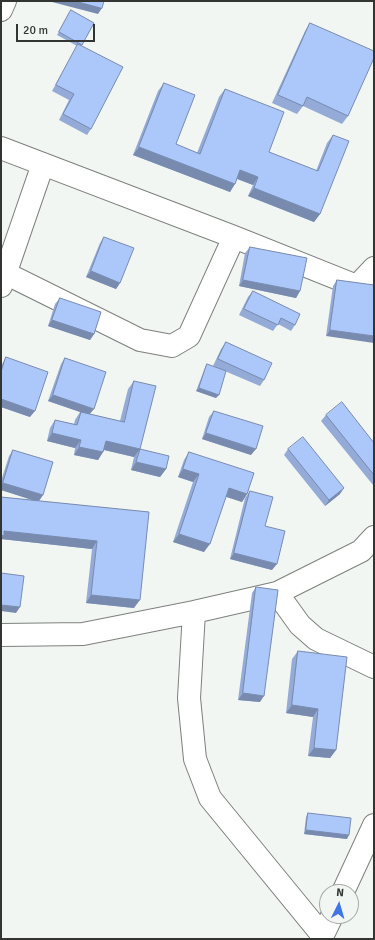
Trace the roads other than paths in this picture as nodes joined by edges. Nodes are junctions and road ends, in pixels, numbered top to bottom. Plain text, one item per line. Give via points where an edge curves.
1 (6, 1) edge
2 (1, 10) edge
3 (1, 148) edge
4 (44, 164) junction
5 (234, 237) junction
6 (374, 268) edge
7 (3, 279) edge
8 (366, 290) edge
9 (374, 537) edge
10 (277, 593) junction
11 (194, 612) junction
12 (1, 635) edge
13 (374, 667) edge
14 (374, 826) edge
15 (347, 884) edge
16 (328, 924) edge
17 (322, 937) edge

1 - 2 street
3 - 4 street
4 - 5 street
4 - 7 street
5 - 7 street via 189,336 172,346 140,340
5 - 8 street
6 - 8 street
9 - 10 street via 361,552
10 - 11 street
10 - 13 street via 300,625 316,639
11 - 12 street via 83,634
11 - 17 street via 189,698 195,759 210,798
14 - 15 street
16 - 17 street

